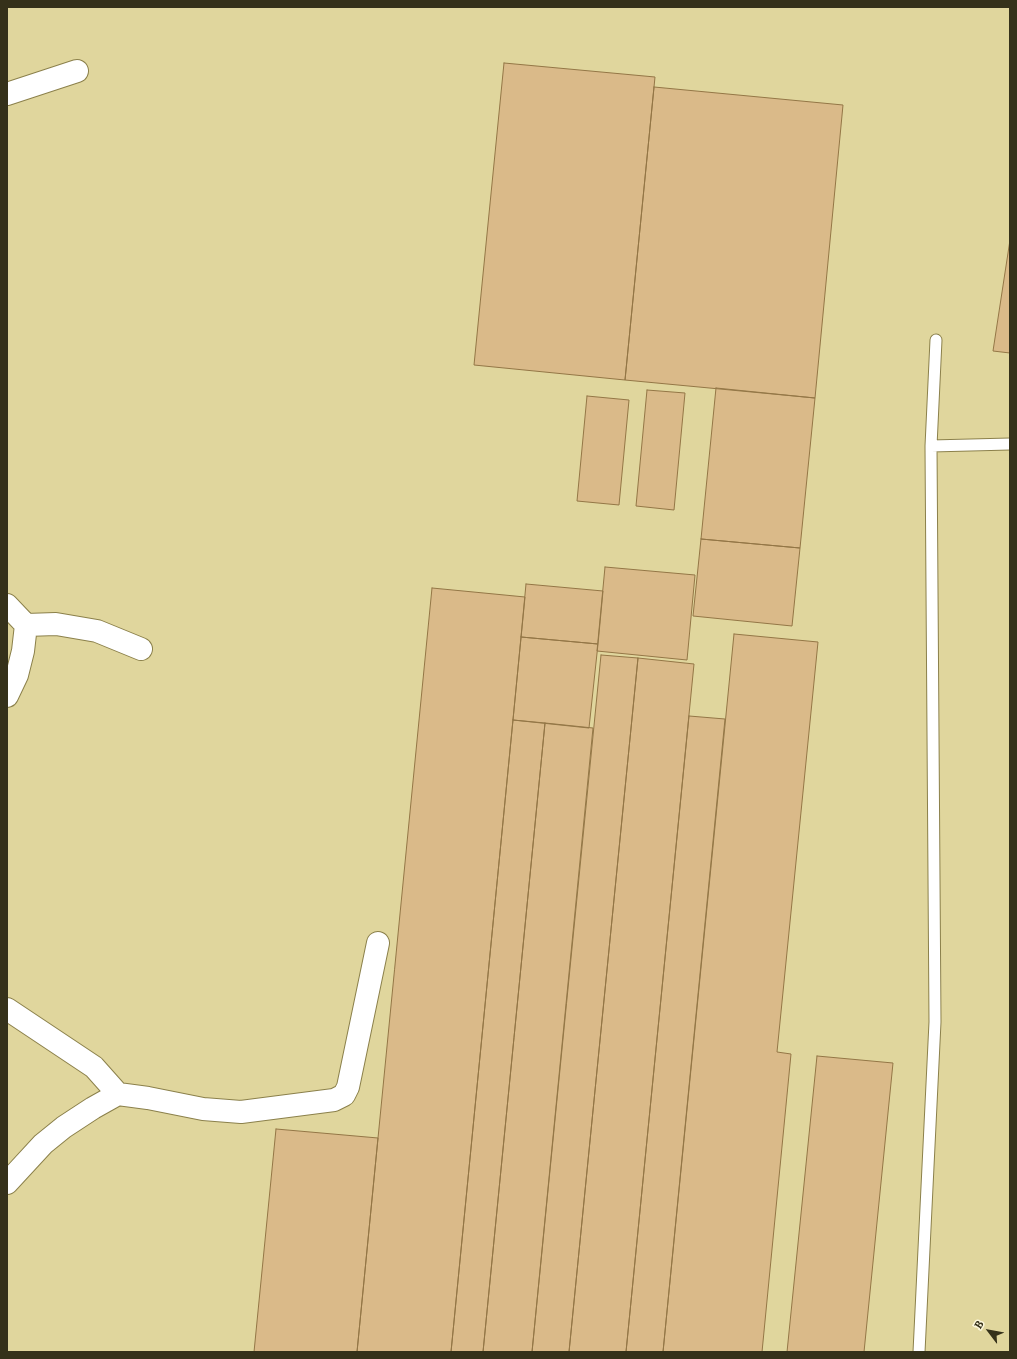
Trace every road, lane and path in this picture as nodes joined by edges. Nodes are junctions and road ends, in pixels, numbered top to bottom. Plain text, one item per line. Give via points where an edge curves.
1 (77, 71) dead end
2 (7, 94) edge
3 (936, 340) dead end
4 (1010, 444) edge
5 (932, 446) junction
6 (7, 605) edge
7 (26, 625) junction
8 (140, 649) dead end
9 (7, 696) edge
10 (378, 942) dead end
11 (7, 1009) edge
12 (118, 1094) junction
13 (7, 1183) edge
14 (918, 1352) edge

1 - 2 street
3 - 5 lane
4 - 5 lane
5 - 14 lane via 935,1022
6 - 7 street
7 - 8 street via 56,624 97,631
7 - 9 street via 17,675
10 - 12 street via 348,1087 344,1095 334,1100 241,1112 202,1110
11 - 12 street via 94,1067
12 - 13 street via 64,1127 43,1144

